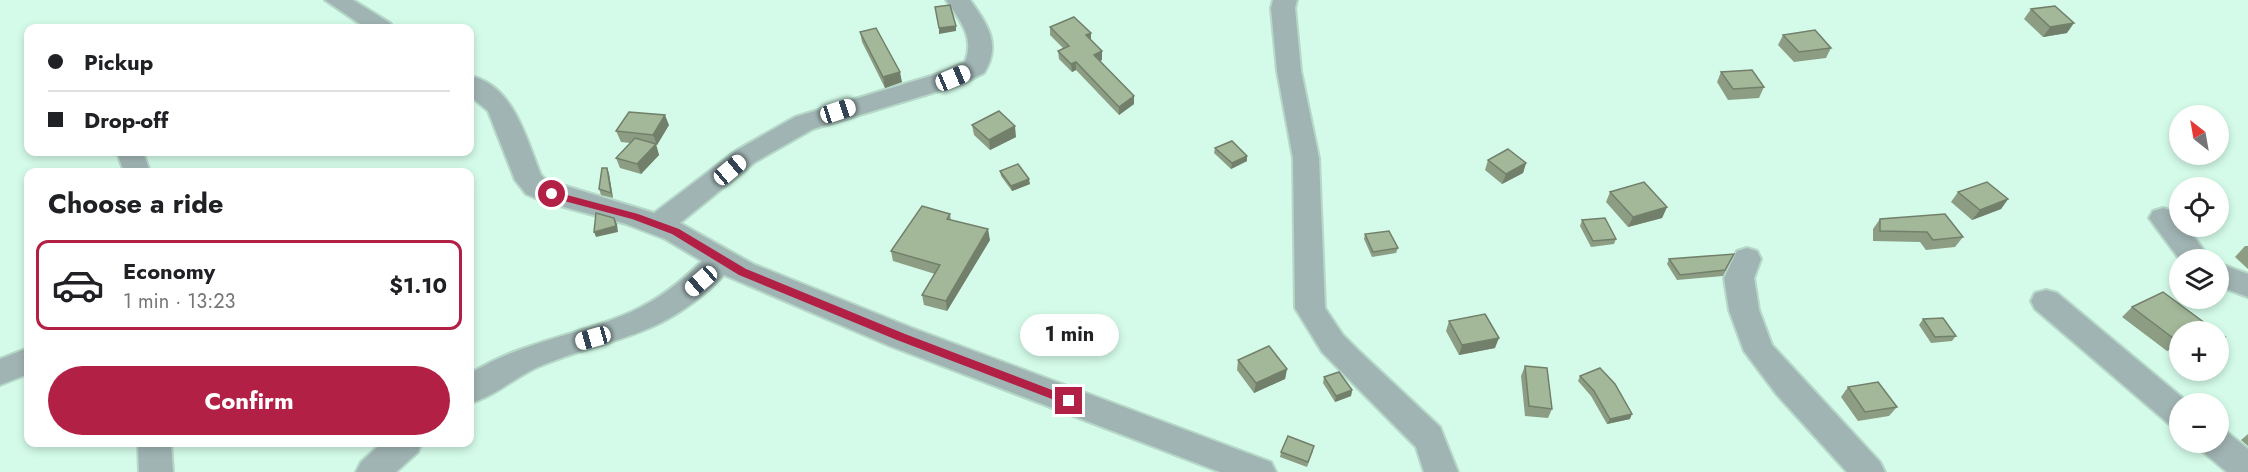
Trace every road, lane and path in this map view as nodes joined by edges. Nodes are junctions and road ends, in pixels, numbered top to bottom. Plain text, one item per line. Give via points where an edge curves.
1 (337, 0) edge
2 (958, 0) edge
3 (1285, 0) edge
4 (376, 24) edge
5 (474, 87) edge
6 (2163, 218) dead end
7 (658, 225) junction
8 (2188, 249) edge
9 (721, 260) junction
10 (1747, 260) dead end
11 (2229, 278) edge
12 (2248, 286) edge
13 (2046, 301) dead end
14 (24, 363) edge
15 (0, 372) edge
16 (474, 387) edge
17 (2169, 405) edge
18 (154, 447) edge
19 (400, 447) edge
20 (2228, 453) edge
21 (2248, 469) edge
22 (156, 472) edge
23 (372, 472) edge
24 (1259, 472) edge
25 (1441, 472) edge
26 (1868, 472) edge

1 - 4 street
2 - 7 street via 979,29 983,44 975,67 953,78 804,123 746,156
3 - 25 street via 1289,71 1306,158 1310,308 1316,322 1346,356 1429,439
5 - 7 street via 501,110 526,173 536,187
6 - 8 street
7 - 9 street
9 - 16 street via 679,300 651,316 543,352 497,372
9 - 24 street via 901,337
10 - 26 street via 1738,278 1759,351
11 - 12 street
13 - 17 street
14 - 15 street
18 - 22 street
19 - 23 street
20 - 21 street

